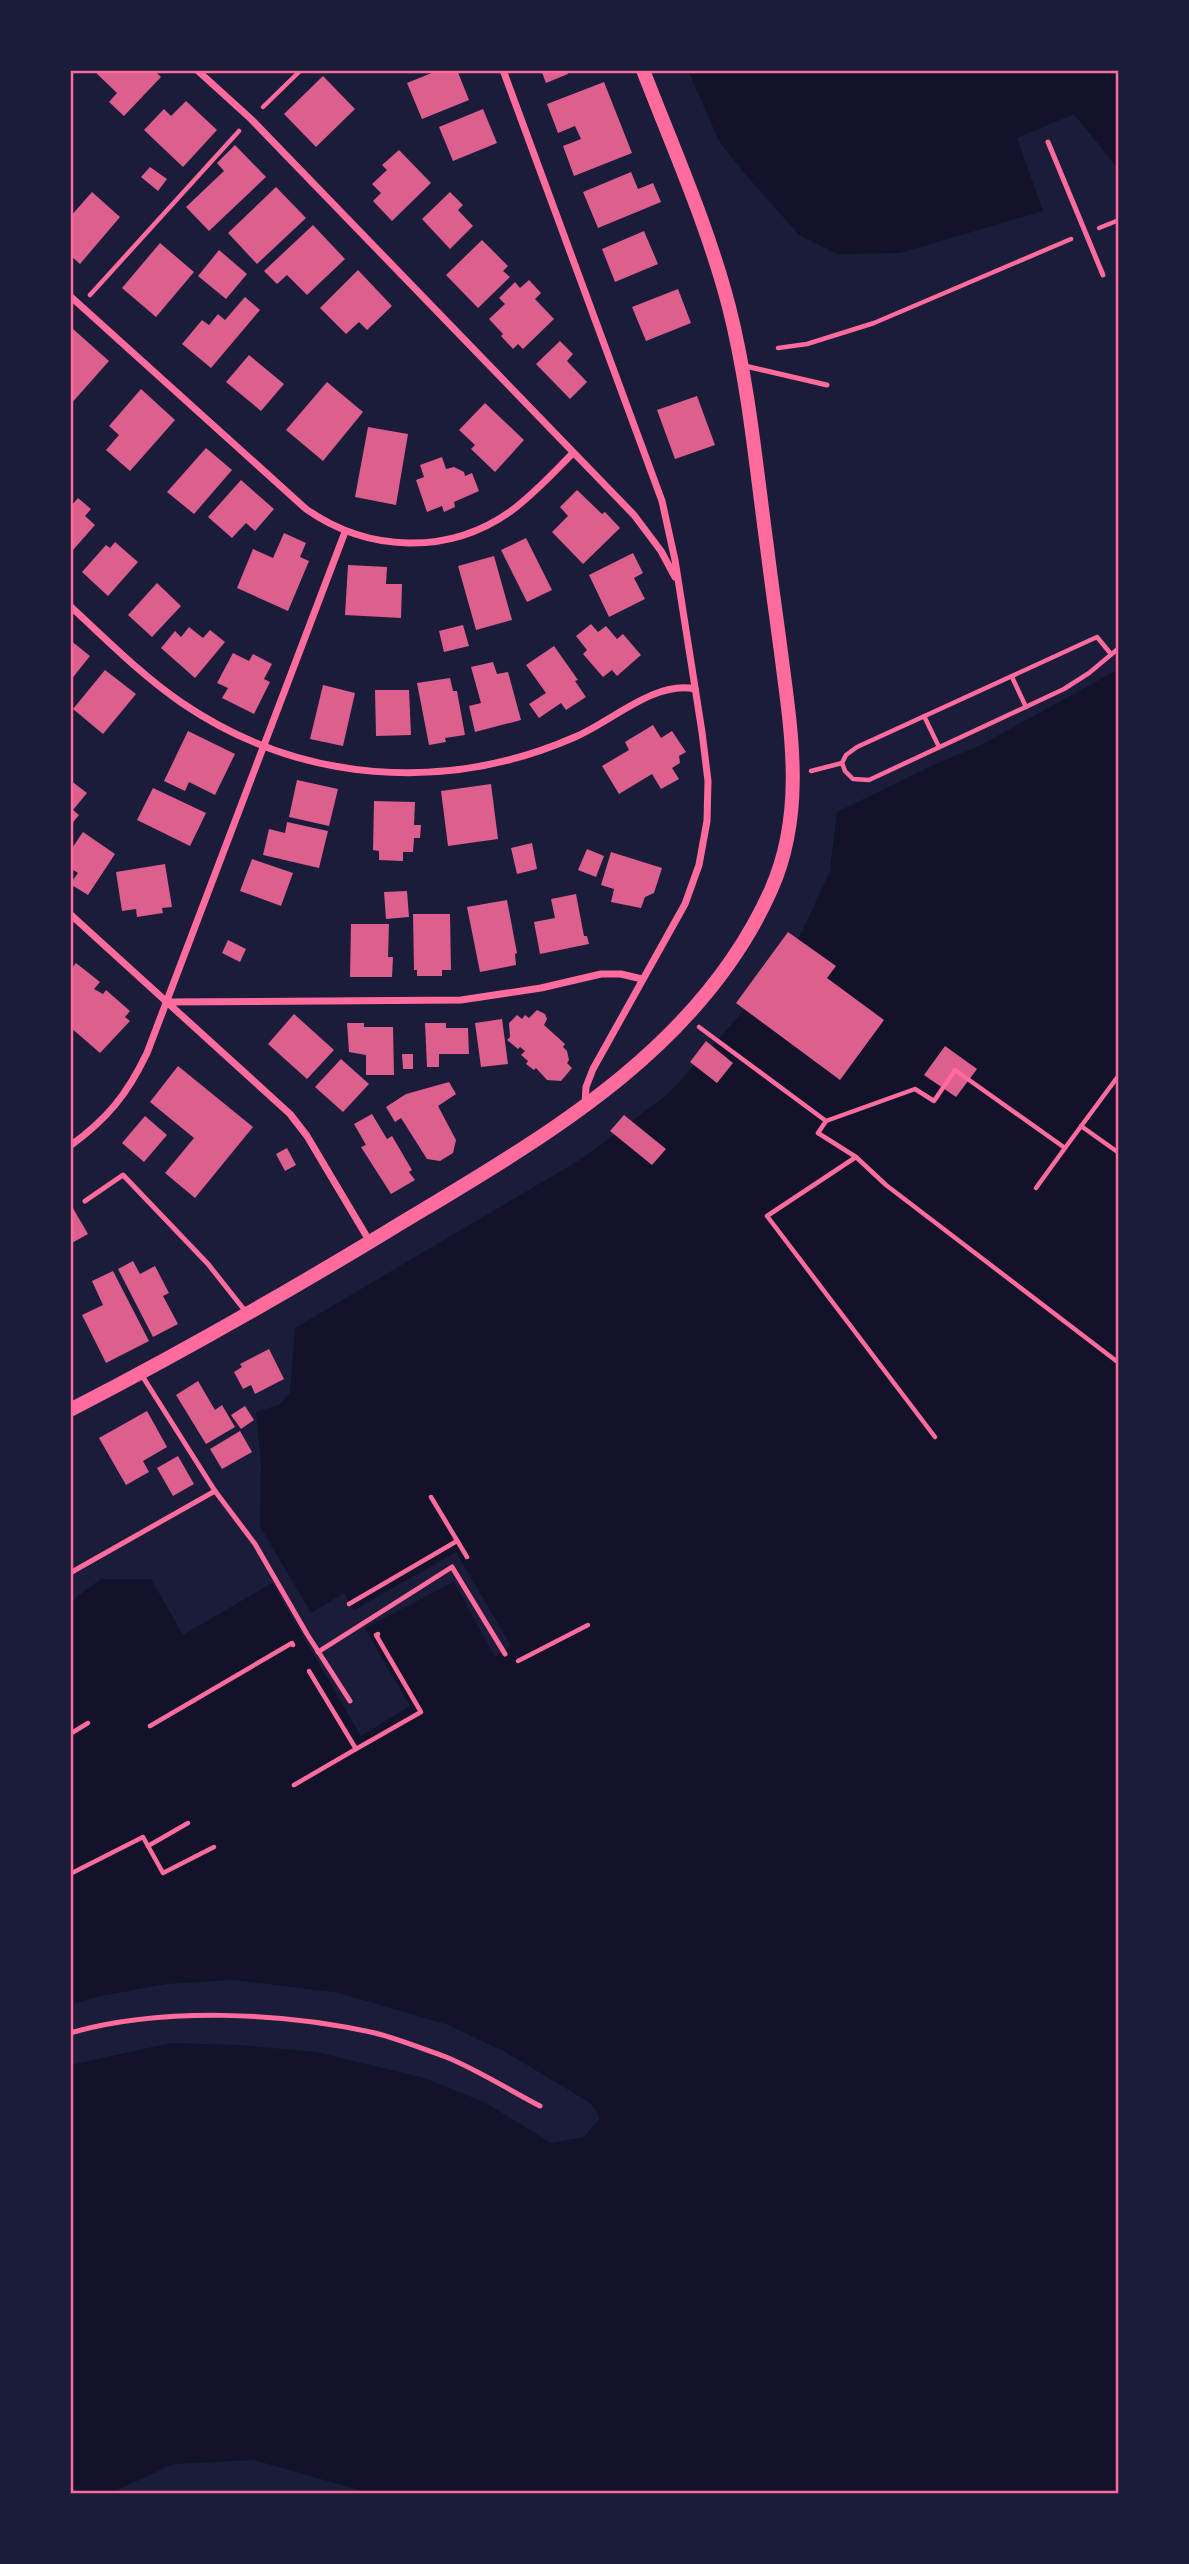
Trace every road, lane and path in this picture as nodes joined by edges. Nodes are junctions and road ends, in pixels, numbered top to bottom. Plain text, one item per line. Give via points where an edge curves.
1 (197, 70) edge
2 (301, 70) edge
3 (503, 70) edge
4 (643, 70) edge
5 (265, 106) dead end
6 (236, 134) dead end
7 (1048, 142) dead end
8 (1119, 220) edge
9 (1087, 233) junction
10 (1103, 275) dead end
11 (70, 296) edge
12 (80, 305) junction
13 (778, 348) dead end
14 (741, 365) junction
15 (827, 384) dead end
16 (573, 453) junction
17 (345, 532) junction
18 (680, 591) junction
19 (70, 606) edge
20 (1119, 649) edge
21 (1111, 654) junction
22 (1012, 677) junction
23 (695, 688) junction
24 (1026, 707) junction
25 (925, 716) junction
26 (264, 746) junction
27 (939, 747) junction
28 (842, 763) junction
29 (794, 776) junction
30 (70, 914) edge
31 (642, 979) junction
32 (166, 1002) junction
33 (686, 1018) junction
34 (1119, 1075) edge
35 (585, 1106) junction
36 (826, 1121) junction
37 (1081, 1126) junction
38 (70, 1146) edge
39 (1065, 1148) junction
40 (1119, 1153) edge
41 (856, 1157) junction
42 (1036, 1188) dead end
43 (85, 1201) dead end
44 (370, 1242) junction
45 (248, 1315) junction
46 (1119, 1363) edge
47 (141, 1374) junction
48 (70, 1410) edge
49 (935, 1437) dead end
50 (215, 1491) junction
51 (457, 1541) dead end
52 (70, 1573) edge
53 (349, 1604) dead end
54 (588, 1625) dead end
55 (386, 1629) dead end
56 (318, 1651) junction
57 (505, 1654) dead end
58 (299, 1655) dead end
59 (306, 1667) dead end
60 (507, 1667) dead end
61 (350, 1701) dead end
62 (88, 1723) dead end
63 (150, 1726) dead end
64 (70, 1734) edge
65 (356, 1749) junction
66 (294, 1785) dead end
67 (188, 1823) dead end
68 (148, 1846) junction
69 (214, 1847) dead end
70 (70, 1874) edge
71 (70, 2033) edge
72 (540, 2106) dead end

1 - 16 street via 251,119
2 - 5 path
3 - 18 street via 654,475
4 - 14 main road via 715,261
6 - 12 path
7 - 9 lane
8 - 9 path
9 - 10 lane
9 - 13 path via 874,323
11 - 12 street
12 - 17 street via 306,509
14 - 15 lane
14 - 29 main road
16 - 17 street via 509,512 451,539 391,541
16 - 18 street via 645,528 668,562
17 - 26 street
18 - 23 street
19 - 26 street via 174,697
20 - 21 path
21 - 22 path via 1097,637
21 - 24 path via 1078,681
22 - 24 path
22 - 25 path
23 - 26 street via 668,689 549,748 462,771 373,771 319,763
23 - 31 street via 708,782 703,850 685,904
24 - 27 path
25 - 27 path
25 - 28 path via 857,747
26 - 32 street
27 - 28 path via 865,781 850,777
28 - 29 path
29 - 33 main road via 790,829 772,890 743,942
30 - 32 street
31 - 32 street via 601,974 453,1000
31 - 35 street via 593,1069
32 - 38 street via 147,1054 125,1093 106,1117
32 - 44 street via 290,1114
33 - 35 main road via 637,1066
33 - 36 path
34 - 37 path
35 - 44 main road
36 - 39 path via 915,1089 934,1101 955,1070
36 - 41 path via 818,1133
37 - 39 path
37 - 40 path
39 - 42 path
41 - 46 path via 886,1185
41 - 49 path via 767,1216
43 - 45 lane via 123,1175 208,1264
44 - 45 main road
45 - 47 main road
47 - 48 main road
47 - 50 lane
50 - 52 lane
50 - 56 lane via 255,1544
51 - 53 path
54 - 60 path
55 - 65 path via 376,1635 421,1712
56 - 57 lane via 452,1567
56 - 61 lane
58 - 63 path via 292,1643
59 - 65 path
62 - 64 path
65 - 66 path
67 - 68 path
68 - 69 path via 163,1873
68 - 70 path via 143,1837
71 - 72 lane via 140,2019 281,2018 377,2033 448,2058

